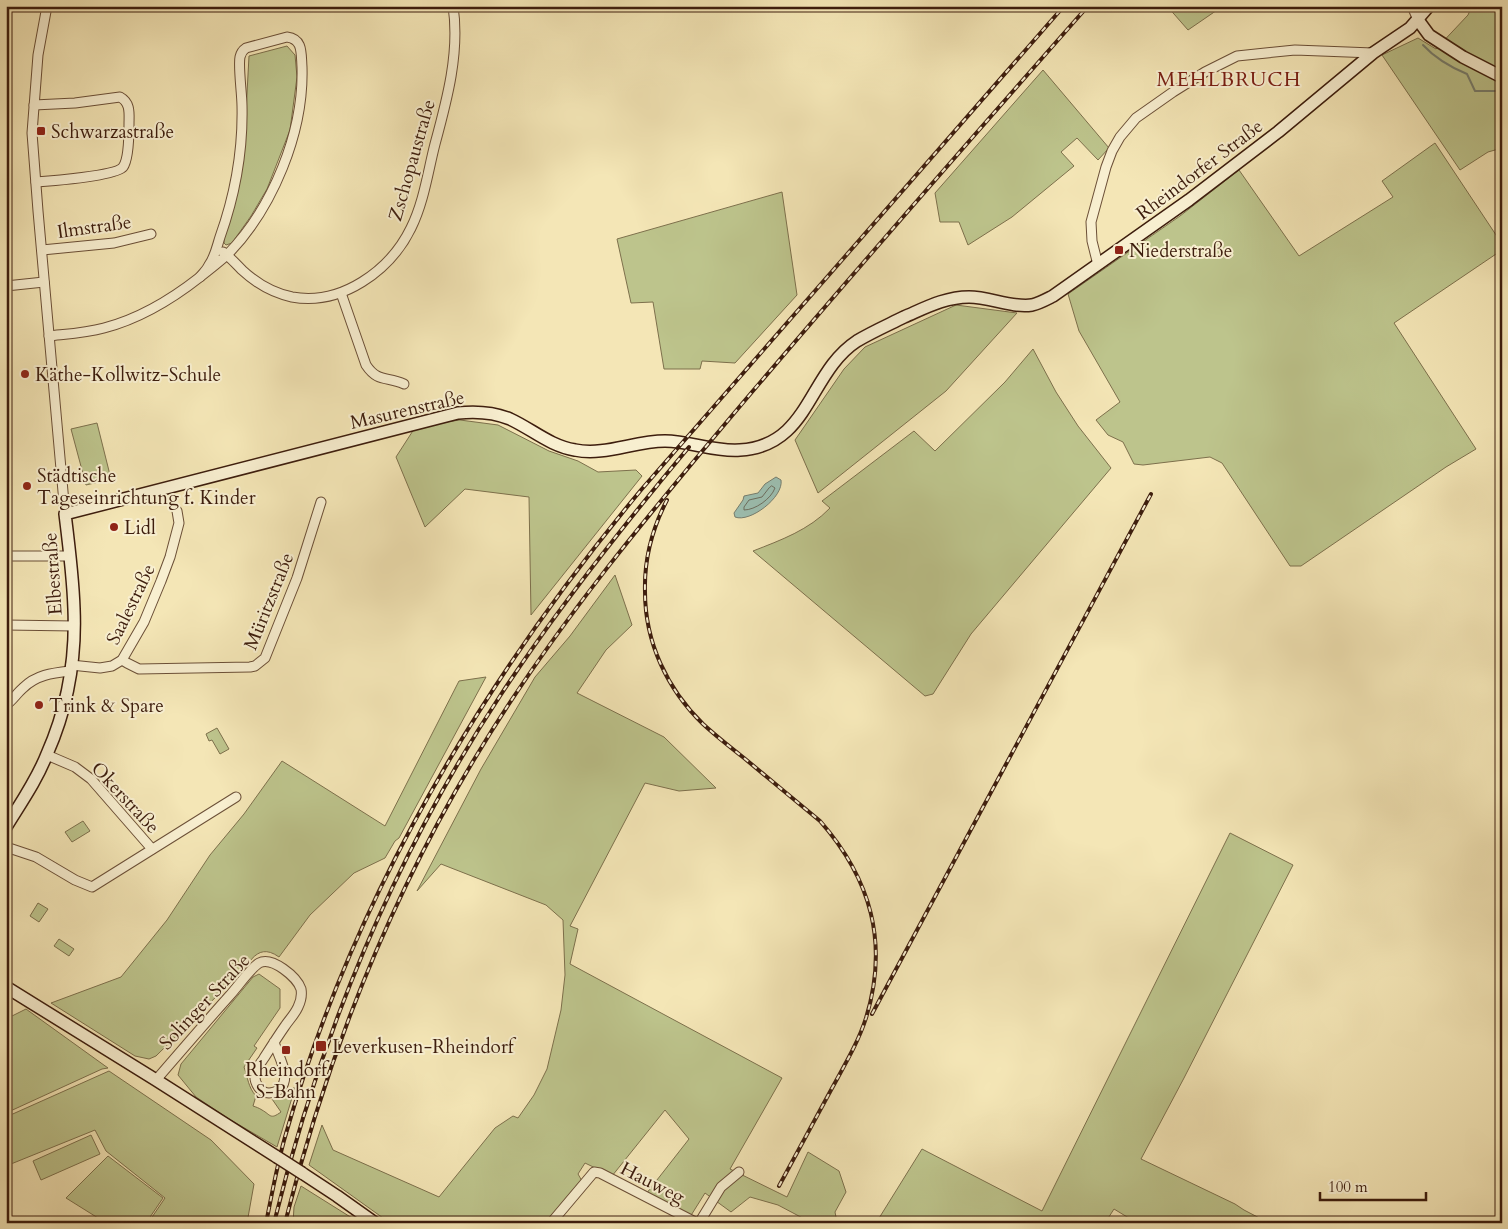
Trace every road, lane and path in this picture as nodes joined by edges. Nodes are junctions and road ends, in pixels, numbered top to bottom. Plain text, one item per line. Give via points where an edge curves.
1 (47, 6) edge
2 (453, 6) edge
3 (1412, 6) edge
4 (1429, 6) edge
5 (1418, 20) junction
6 (1373, 53) junction
7 (1502, 76) edge
8 (34, 104) junction
9 (36, 182) junction
10 (151, 234) dead end
11 (216, 248) junction
12 (42, 250) junction
13 (227, 255) junction
14 (1100, 264) junction
15 (200, 277) junction
16 (44, 282) junction
17 (6, 286) edge
18 (342, 293) junction
19 (967, 297) joint
20 (49, 336) junction
21 (404, 384) dead end
22 (321, 502) dead end
23 (177, 511) dead end
24 (65, 514) junction
25 (6, 556) edge
26 (70, 556) junction
27 (6, 625) edge
28 (74, 626) junction
29 (122, 660) junction
30 (70, 668) junction
31 (6, 705) edge
32 (47, 755) junction
33 (236, 797) dead end
34 (6, 828) edge
35 (6, 847) edge
36 (152, 849) junction
37 (6, 987) edge
38 (274, 1042) junction
39 (156, 1080) junction
40 (739, 1172) dead end
41 (375, 1223) edge
42 (551, 1223) edge
43 (698, 1223) edge

1 - 8 street, Elbestraße
2 - 18 street, Zschopaustraße via 454,62 416,216 393,256 374,274
3 - 5 street
4 - 5 main road, Rheindorfer Straße
5 - 6 main road, Rheindorfer Straße
5 - 7 main road via 1429,35 1463,57
6 - 14 main road, Rheindorfer Straße via 1278,132
6 - 14 street via 1295,50 1237,56 1205,72 1136,118 1112,151 1091,222 1092,241
8 - 9 street, Elbestraße via 32,133
8 - 9 street via 120,97 129,106 129,132 123,167 101,175
9 - 12 street, Elbestraße
10 - 12 street, Ilmstraße via 114,243
11 - 13 street, Zschopaustraße
11 - 13 street via 231,202 240,150 242,51 293,38 301,48 302,73 291,143 261,209
11 - 15 street via 209,266
12 - 16 street, Elbestraße
13 - 15 street
13 - 18 street, Zschopaustraße via 253,279 279,293 293,297
14 - 19 main road, Rheindorfer Straße via 1053,296 1033,304
15 - 20 street via 175,296 133,318 103,328
16 - 17 street
16 - 20 street, Elbestraße
18 - 21 street via 371,373 384,380
19 - 24 main road, Masurenstraße via 938,303 854,343 828,370 795,423 771,442 752,448 724,451 660,441 586,452 556,445 498,415 466,412
20 - 24 street, Elbestraße
22 - 29 street, Müritzstraße via 289,600 261,662 250,666 139,669
23 - 29 street, Saalestraße via 178,523 170,557 144,622
24 - 26 main road, Elbestraße
25 - 26 street
26 - 28 main road, Elbestraße
27 - 28 street
28 - 30 main road, Elbestraße
29 - 30 street, Saalestraße via 100,668
30 - 31 street, Saalestraße via 37,678
30 - 32 main road, Elbestraße via 60,720
32 - 34 main road, Elbestraße
32 - 36 street, Okerstraße via 91,779
33 - 36 street, Okerstraße
35 - 36 street, Okerstraße via 36,857 92,887
37 - 39 main road
38 - 38 street, Solinger Straße via 255,1075 258,1087 268,1093 279,1089 285,1078
38 - 39 street, Solinger Straße via 302,997 299,983 269,961 261,962 236,987
39 - 41 main road, bridge
40 - 43 street, Hauweg via 721,1187
42 - 43 street, Hauweg via 594,1172

